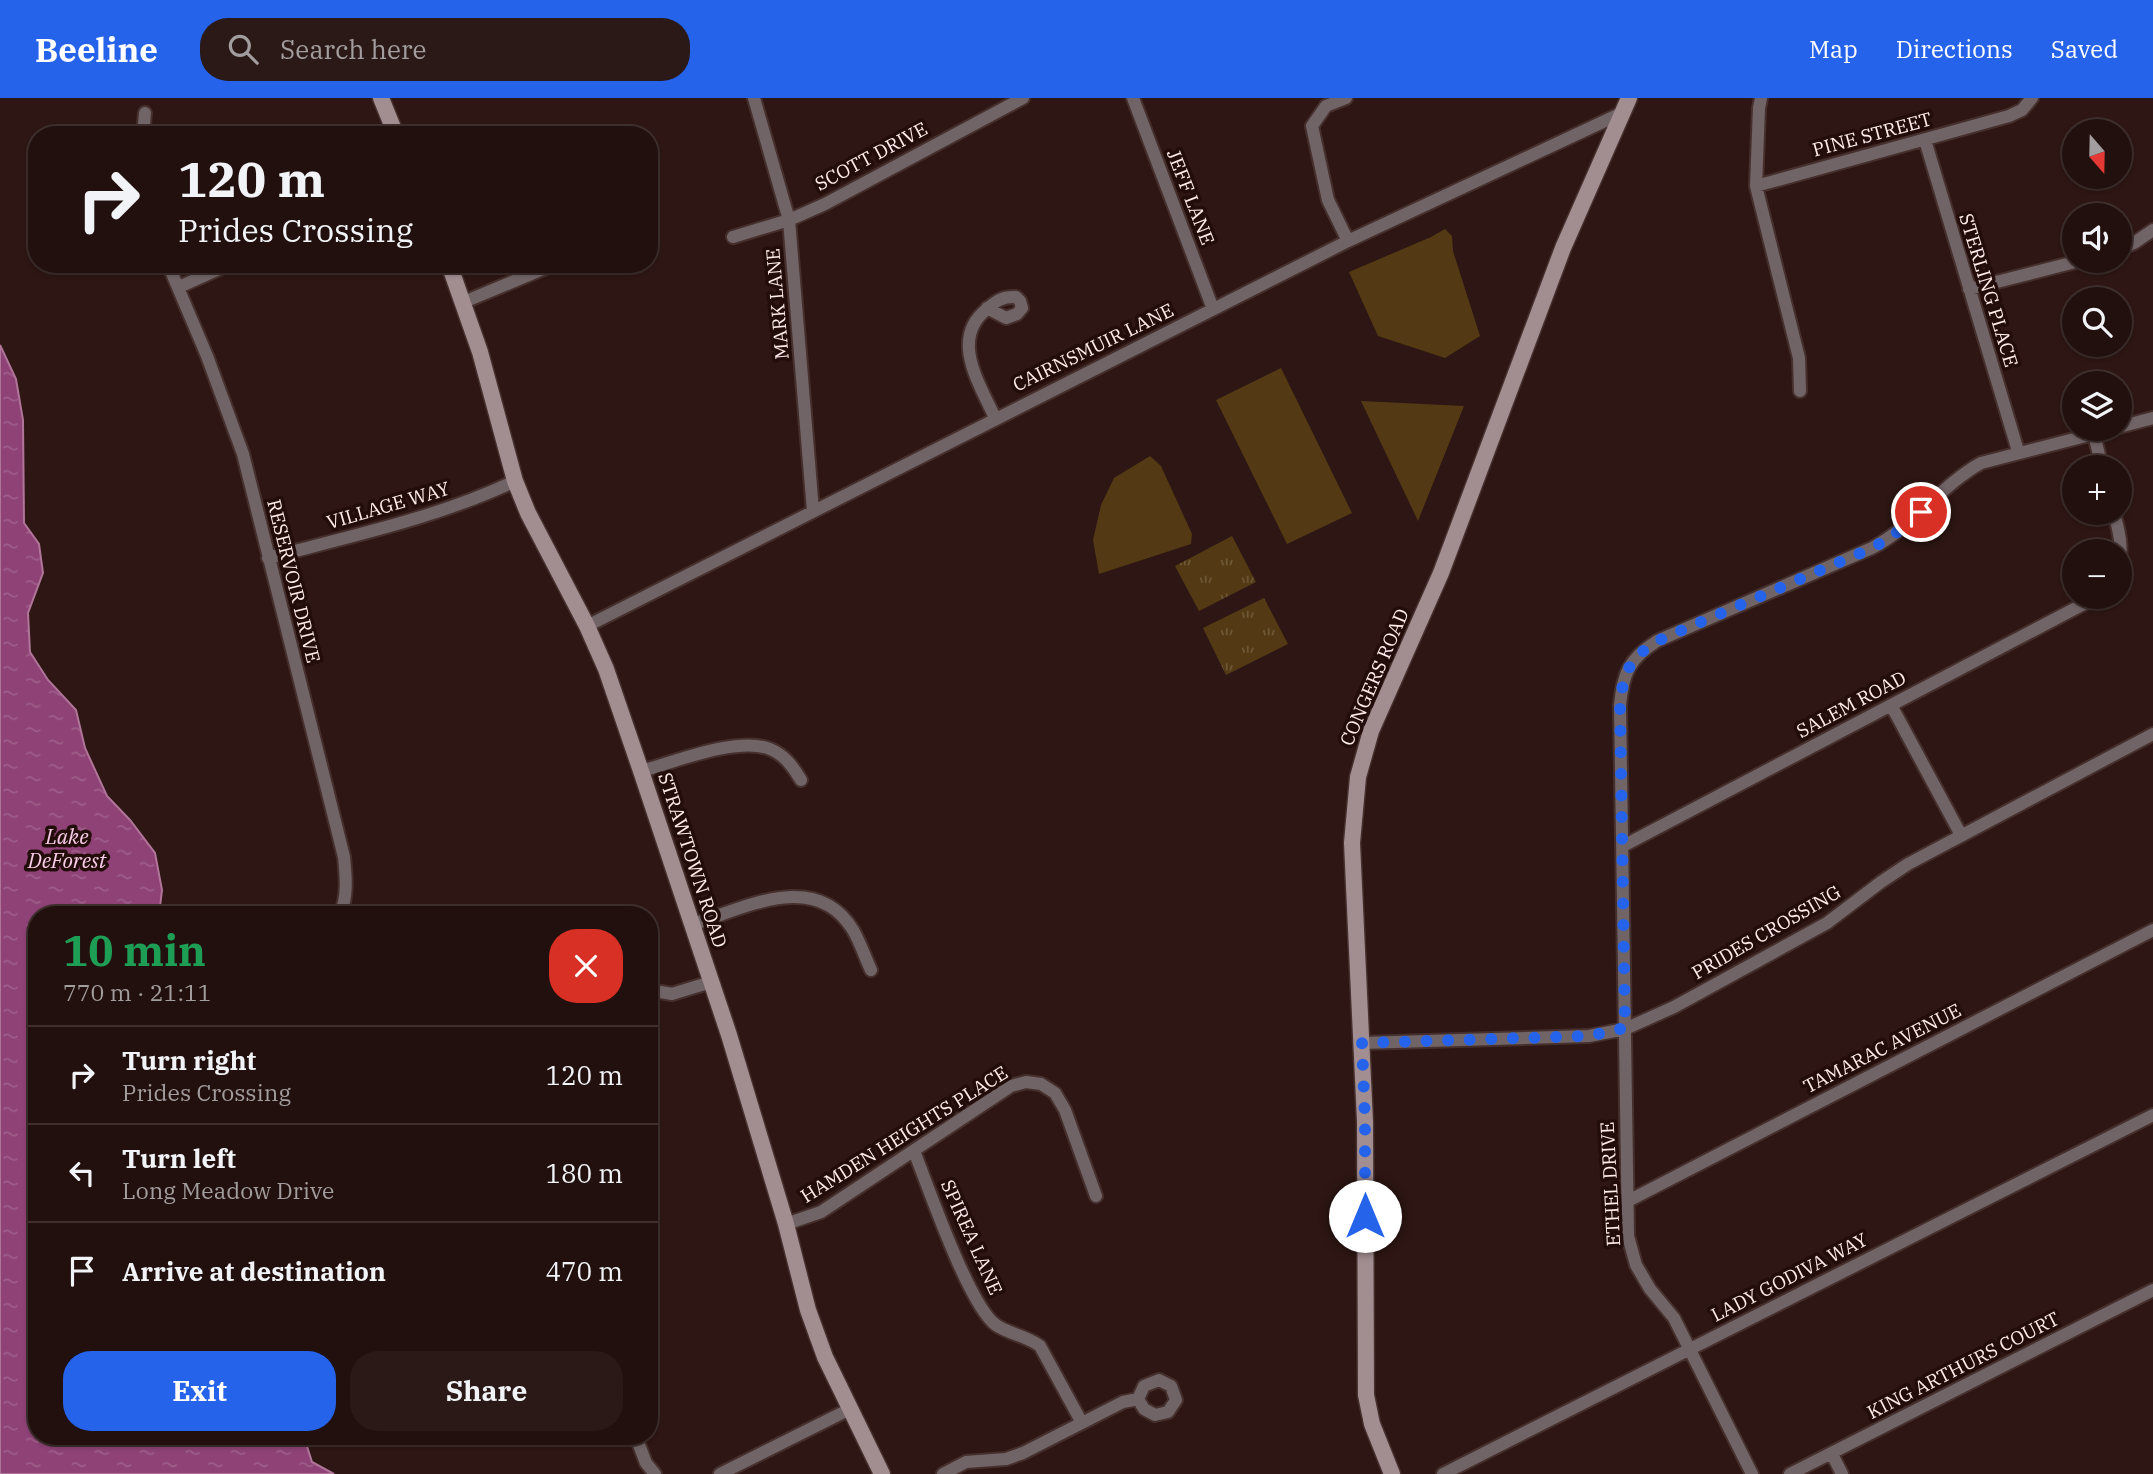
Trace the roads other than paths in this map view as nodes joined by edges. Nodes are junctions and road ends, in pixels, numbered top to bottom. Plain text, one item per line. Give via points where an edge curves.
1 (381, 98) edge
2 (754, 98) edge
3 (1023, 98) edge
4 (1132, 98) edge
5 (1346, 98) edge
6 (1761, 98) edge
7 (2032, 98) edge
8 (1625, 105) edge
9 (145, 113) dead end
10 (144, 126) edge
11 (392, 126) edge
12 (1925, 140) junction
13 (1756, 186) junction
14 (789, 219) junction
15 (2153, 230) edge
16 (733, 237) dead end
17 (1348, 241) junction
18 (2132, 244) edge
19 (2062, 265) edge
20 (172, 273) edge
21 (210, 273) edge
22 (453, 273) edge
23 (533, 273) edge
24 (179, 287) junction
25 (1969, 289) junction
26 (464, 302) junction
27 (987, 308) dead end
28 (1213, 309) junction
29 (1800, 391) dead end
30 (995, 418) junction
31 (2153, 418) edge
32 (2132, 424) edge
33 (2064, 441) edge
34 (2018, 452) junction
35 (515, 481) junction
36 (813, 511) junction
37 (268, 558) junction
38 (2074, 609) edge
39 (587, 626) junction
40 (1891, 705) junction
41 (2153, 734) edge
42 (641, 771) junction
43 (801, 780) dead end
44 (1961, 835) junction
45 (1623, 846) junction
46 (344, 906) edge
47 (694, 924) junction
48 (2153, 930) edge
49 (871, 970) dead end
50 (711, 982) junction
51 (658, 992) edge
52 (1625, 1028) junction
53 (1362, 1043) junction
54 (2153, 1115) edge
55 (914, 1151) junction
56 (1096, 1196) dead end
57 (1628, 1201) junction
58 (786, 1224) junction
59 (2153, 1290) edge
60 (1690, 1348) junction
61 (1138, 1399) dead end
62 (850, 1409) junction
63 (1082, 1423) junction
64 (639, 1445) edge
65 (1832, 1454) junction
66 (655, 1474) edge
67 (720, 1474) edge
68 (882, 1474) edge
69 (943, 1474) edge
70 (1392, 1474) edge
71 (1443, 1474) edge
72 (1752, 1474) edge
73 (1790, 1474) edge
74 (1842, 1474) edge

1 - 11 street
2 - 14 street, MARK LANE
3 - 14 street, SCOTT DRIVE
4 - 28 street, JEFF LANE
5 - 17 street via 1325,106 1312,126 1328,201
6 - 13 street
7 - 12 street, PINE STREET via 2022,110 2008,116
8 - 17 street, CAIRNSMUIR LANE
8 - 53 street, CONGERS ROAD via 1536,318 1441,573 1364,753 1355,793 1352,843
9 - 10 street
12 - 13 street, PINE STREET
12 - 25 street, STERLING PLACE
13 - 29 street via 1798,358
14 - 16 street, SCOTT DRIVE
14 - 36 street, MARK LANE
15 - 18 street
17 - 28 street, CAIRNSMUIR LANE
19 - 25 street
20 - 24 street, RESERVOIR DRIVE
21 - 24 street
22 - 26 street, STRAWTOWN ROAD
23 - 26 street
24 - 37 street, RESERVOIR DRIVE via 243,454
25 - 34 street, STERLING PLACE
26 - 35 street, STRAWTOWN ROAD
27 - 30 street via 967,346
28 - 30 street, CAIRNSMUIR LANE
30 - 36 street, CAIRNSMUIR LANE
31 - 32 street
33 - 34 street, ETHEL DRIVE
34 - 45 street, ETHEL DRIVE via 1964,472 1907,526 1872,548 1639,652 1628,668 1620,705
35 - 37 street, VILLAGE WAY via 437,513
35 - 39 street, STRAWTOWN ROAD
36 - 39 street, CAIRNSMUIR LANE
37 - 46 street, RESERVOIR DRIVE via 344,857
38 - 40 street, SALEM ROAD
39 - 42 street, STRAWTOWN ROAD
40 - 44 street
40 - 45 street, SALEM ROAD
41 - 44 street, PRIDES CROSSING
42 - 43 street via 750,746 769,748 783,757
42 - 47 street, STRAWTOWN ROAD
44 - 52 street, PRIDES CROSSING via 1881,881 1827,923 1674,1007
45 - 52 street, ETHEL DRIVE
47 - 49 street via 785,895 803,895 838,911
47 - 50 street, STRAWTOWN ROAD
48 - 57 street, TAMARAC AVENUE
50 - 51 street via 672,994
50 - 58 street, STRAWTOWN ROAD
52 - 53 street, PRIDES CROSSING via 1589,1036
52 - 57 street, ETHEL DRIVE
53 - 70 street, CONGERS ROAD via 1366,1395
54 - 60 street, LADY GODIVA WAY
55 - 56 street, HAMDEN HEIGHTS PLACE via 1011,1086 1041,1084 1055,1093 1065,1110
55 - 58 street, HAMDEN HEIGHTS PLACE via 821,1212
55 - 63 street, SPIREA LANE via 946,1234 986,1314 997,1325 1040,1346
57 - 60 street, ETHEL DRIVE via 1628,1236 1636,1265
58 - 62 street, STRAWTOWN ROAD via 808,1310
59 - 65 street, KING ARTHURS COURT
60 - 71 street, LADY GODIVA WAY
60 - 72 street, ETHEL DRIVE
61 - 63 street
62 - 67 street
62 - 68 street, STRAWTOWN ROAD
63 - 69 street via 1023,1453 1006,1459 966,1461
64 - 66 street
65 - 73 street, KING ARTHURS COURT
65 - 74 street

